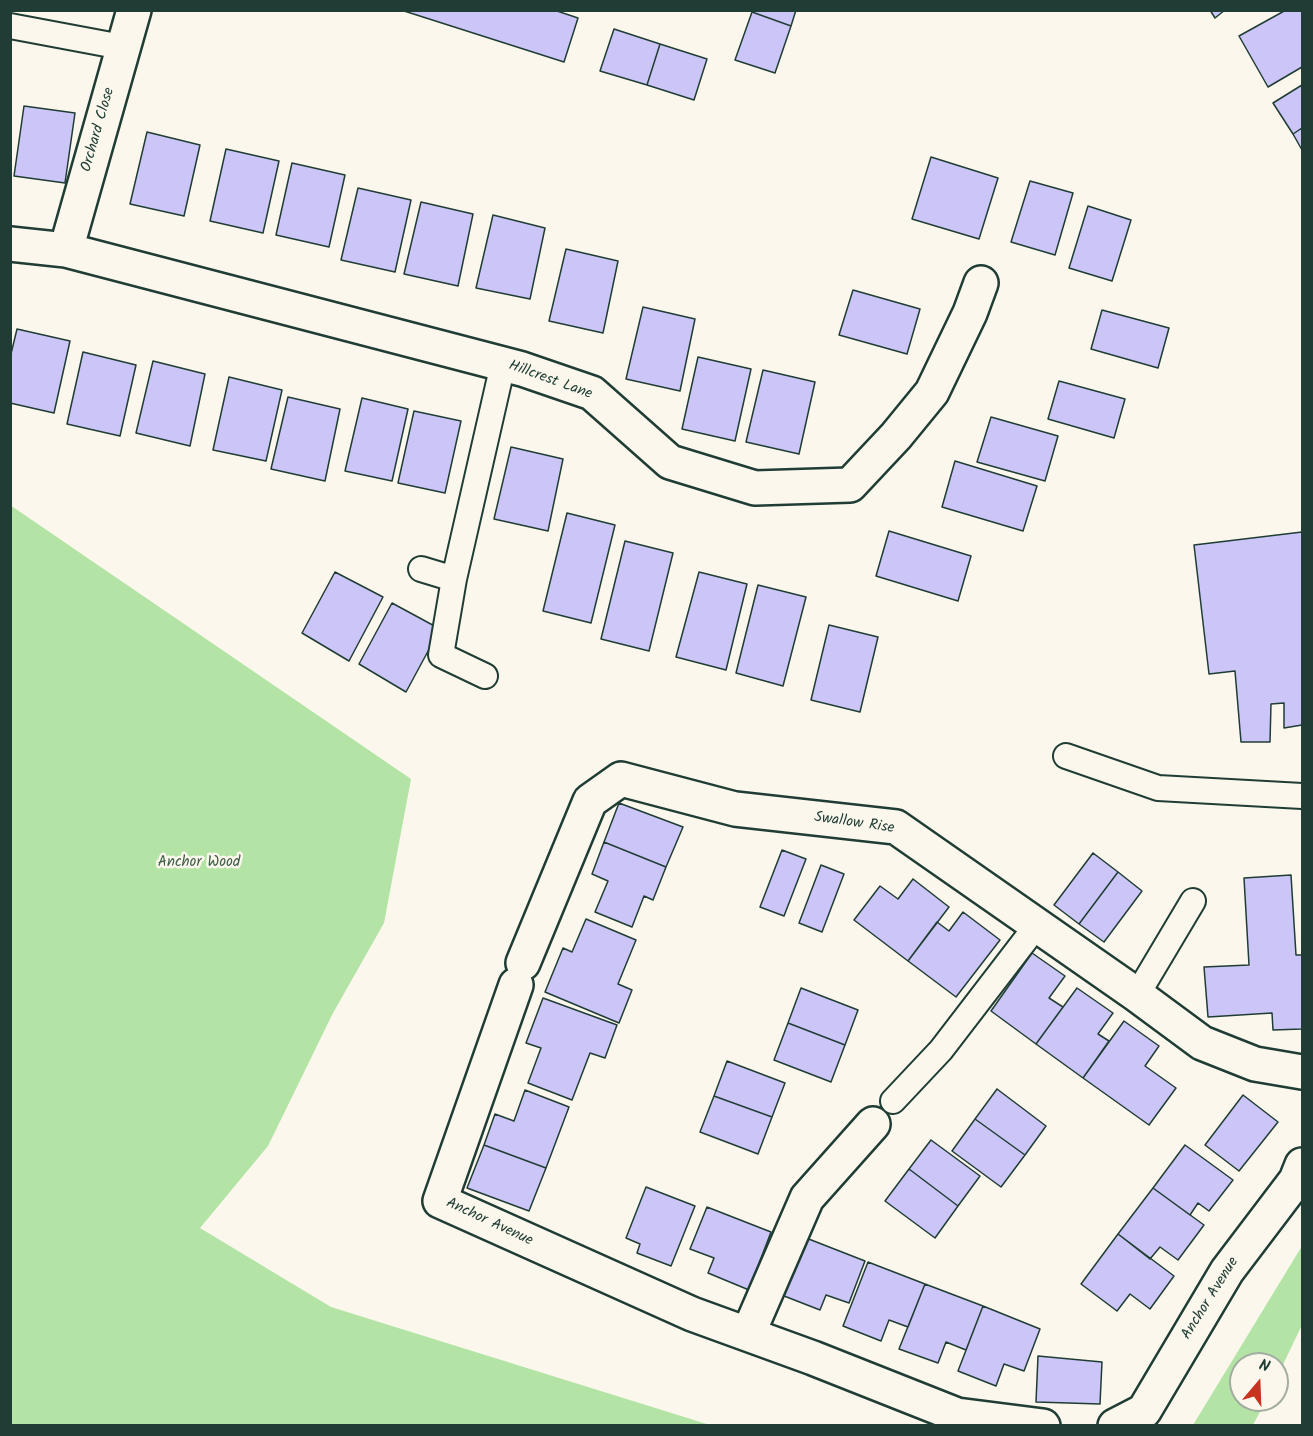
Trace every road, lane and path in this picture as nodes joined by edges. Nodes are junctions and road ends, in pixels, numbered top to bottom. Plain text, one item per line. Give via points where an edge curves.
1 (134, 10) edge
2 (10, 26) edge
3 (122, 47) junction
4 (10, 244) edge
5 (66, 250) junction
6 (981, 283) dead end
7 (503, 364) junction
8 (421, 569) dead end
9 (454, 579) junction
10 (485, 676) dead end
11 (1066, 756) dead end
12 (1302, 796) edge
13 (1193, 901) dead end
14 (1037, 925) junction
15 (520, 974) joint
16 (1137, 995) junction
17 (1302, 1072) edge
18 (883, 1113) joint
19 (1302, 1165) edge
20 (748, 1334) junction
21 (1044, 1425) edge
22 (1115, 1425) edge

1 - 3 street, Orchard Close
2 - 3 lane
3 - 5 street, Orchard Close
4 - 5 street, Hillcrest Lane
5 - 7 street, Hillcrest Lane
6 - 7 street, Hillcrest Lane via 932,392 850,485 755,488 670,462 592,393
7 - 9 lane
8 - 9 lane
9 - 10 lane via 441,655
11 - 12 lane via 1158,788
13 - 16 lane
14 - 15 street, Swallow Rise via 896,827 735,809 621,779 590,801
14 - 16 street, Swallow Rise
14 - 18 lane via 941,1050
15 - 20 street, Anchor Avenue via 440,1201 693,1314
16 - 17 street, Swallow Rise via 1202,1043 1255,1064
18 - 20 street via 807,1198
19 - 22 street, Anchor Avenue via 1296,1180 1227,1270 1144,1410
20 - 21 street, Anchor Avenue via 957,1415

